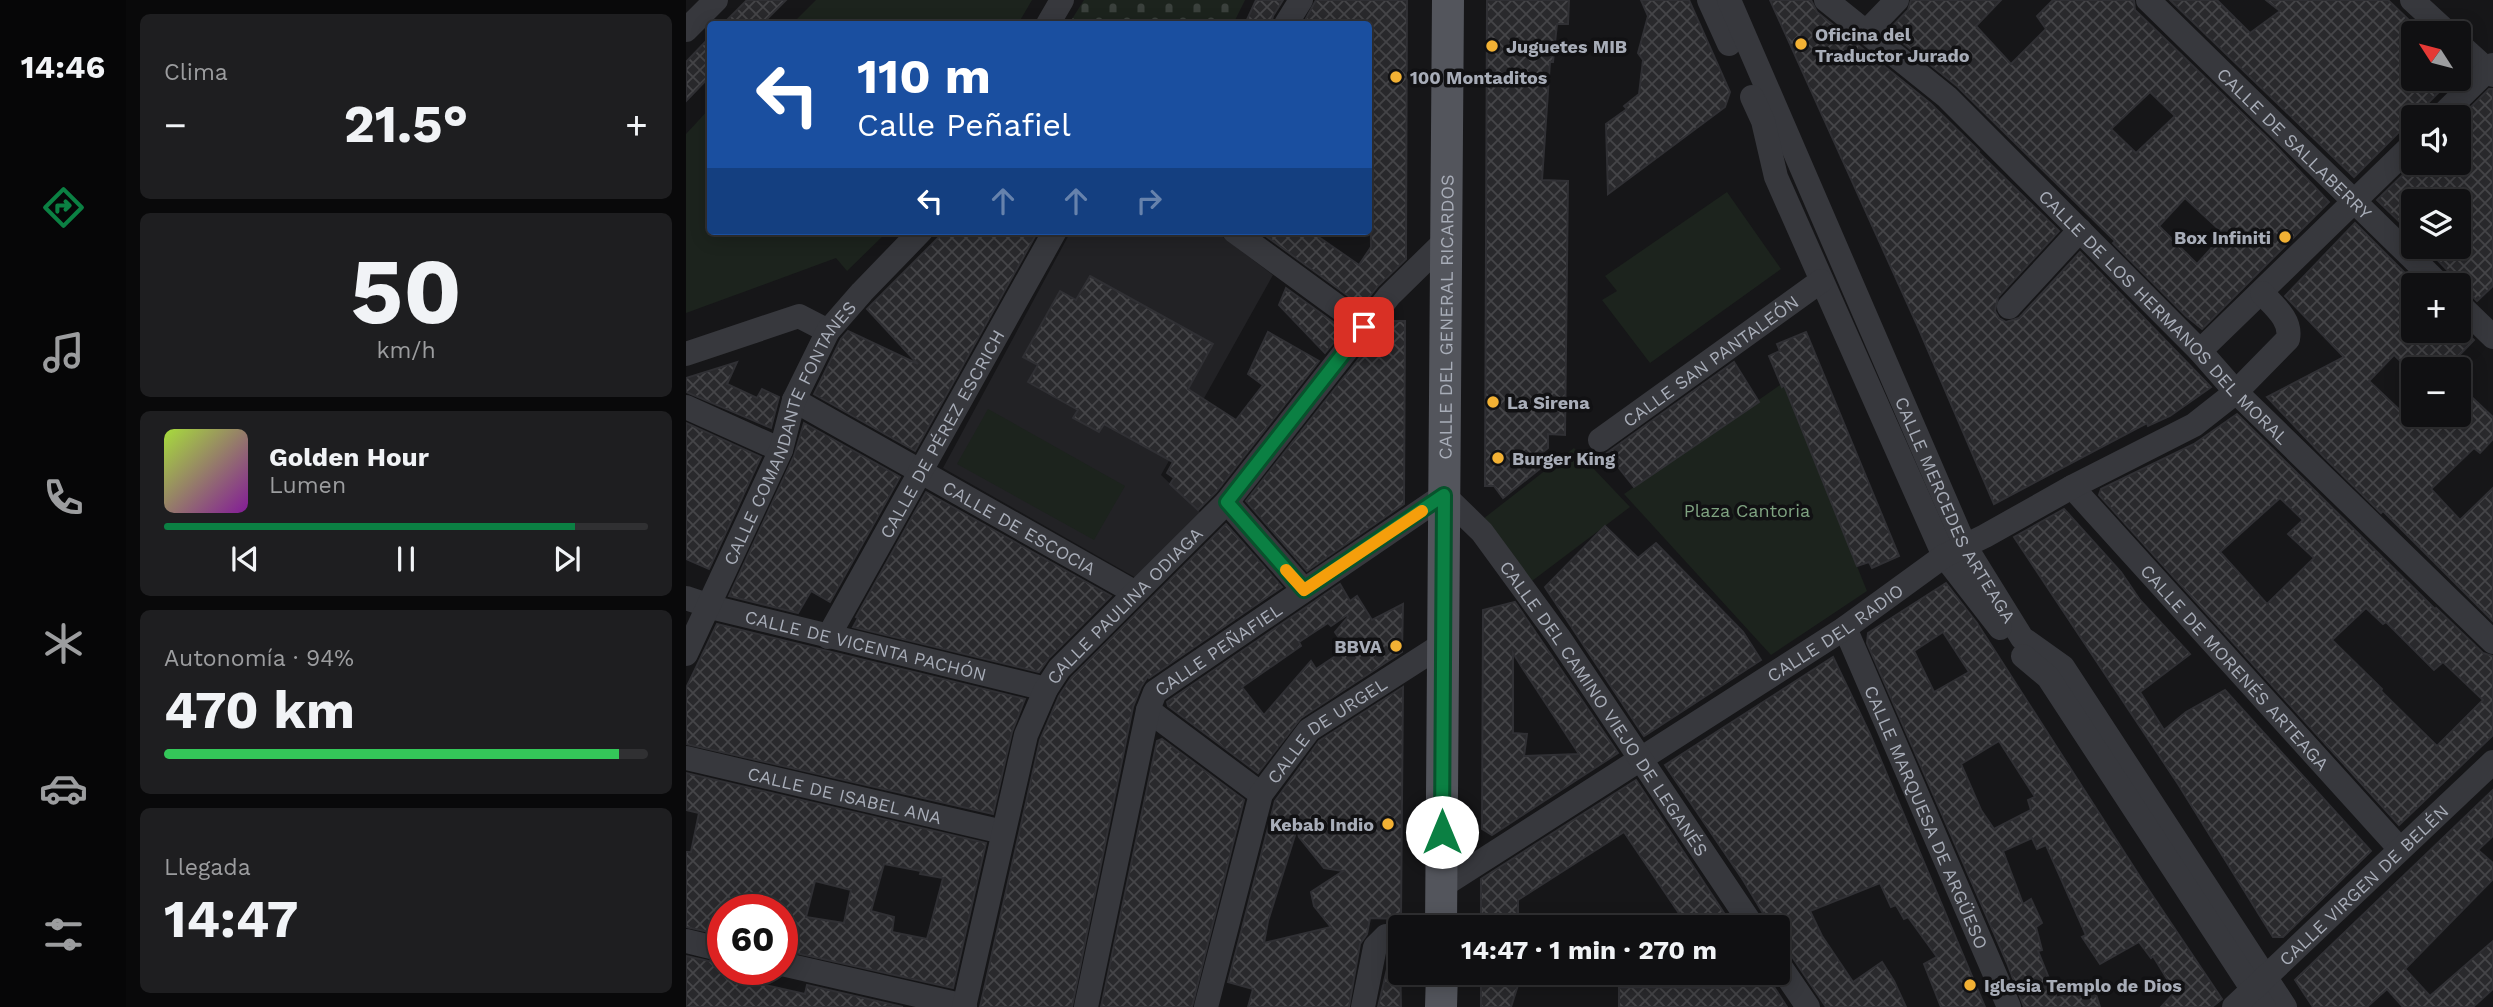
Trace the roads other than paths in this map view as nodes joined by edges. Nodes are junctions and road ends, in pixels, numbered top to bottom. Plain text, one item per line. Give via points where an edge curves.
1 (716, 0) edge
2 (1062, 0) edge
3 (1301, 0) edge
4 (1448, 0) edge
5 (1709, 0) edge
6 (1729, 0) edge
7 (1826, 0) edge
8 (1896, 0) edge
9 (2148, 0) edge
10 (2412, 0) edge
11 (1050, 21) edge
12 (1288, 21) edge
13 (2435, 21) edge
14 (686, 30) edge
15 (1867, 31) junction
16 (2471, 54) edge
17 (2491, 70) edge
18 (2453, 105) edge
19 (2401, 157) edge
20 (2355, 203) junction
21 (2080, 230) junction
22 (917, 235) edge
23 (1053, 235) edge
24 (1239, 235) edge
25 (1446, 240) junction
26 (2428, 273) edge
27 (1821, 281) junction
28 (2262, 293) junction
29 (2009, 307) dead end
30 (2471, 316) edge
31 (1364, 327) junction
32 (828, 331) junction
33 (2493, 337) edge
34 (2200, 351) junction
35 (686, 354) edge
36 (2236, 392) junction
37 (794, 400) junction
38 (686, 407) edge
39 (1600, 440) dead end
40 (781, 450) junction
41 (921, 472) junction
42 (2072, 487) junction
43 (1444, 495) junction
44 (1227, 502) junction
45 (1955, 551) junction
46 (1304, 590) junction
47 (1133, 592) junction
48 (697, 602) edge
49 (1845, 628) junction
50 (828, 637) junction
51 (2493, 642) edge
52 (1443, 644) junction
53 (686, 654) edge
54 (1046, 689) junction
55 (1148, 710) junction
56 (686, 758) edge
57 (1641, 758) junction
58 (2493, 762) edge
59 (1261, 794) junction
60 (1003, 832) junction
61 (2400, 849) junction
62 (1441, 887) junction
63 (1441, 915) edge
64 (1745, 915) edge
65 (1388, 936) edge
66 (686, 942) edge
67 (707, 947) edge
68 (798, 968) edge
69 (1790, 981) edge
70 (1442, 985) edge
71 (2261, 990) edge
72 (965, 1007) edge
73 (1086, 1007) edge
74 (1206, 1007) edge
75 (1363, 1007) edge
76 (1441, 1007) edge
77 (1808, 1007) edge
78 (2009, 1007) edge
79 (2234, 1007) edge
80 (2285, 1007) edge

1 - 14 street
2 - 11 street
3 - 12 street
4 - 25 main road, CALLE DEL GENERAL RICARDOS
5 - 27 street, CALLE MERCEDES ARTEAGA via 1763,121 1776,177
6 - 45 street, CALLE MERCEDES ARTEAGA
7 - 15 street, CALLE DE LOS HERMANOS DEL MORAL
8 - 15 street
9 - 20 street, CALLE DE SALLABERRY
10 - 13 street
15 - 21 street, CALLE DE LOS HERMANOS DEL MORAL via 1947,97
16 - 17 street
17 - 18 street
19 - 20 street
20 - 26 street, CALLE DE SALLABERRY
20 - 28 street
21 - 29 street
21 - 34 street, CALLE DE LOS HERMANOS DEL MORAL
22 - 32 street, CALLE COMANDANTE FONTANES
23 - 41 street, CALLE DE PÉREZ ESCRICH
24 - 31 street
25 - 31 street, CALLE PAULINA ODIAGA
25 - 43 main road, CALLE DEL GENERAL RICARDOS
27 - 39 street, CALLE SAN PANTALEÓN
27 - 45 street, CALLE MERCEDES ARTEAGA
28 - 34 street
28 - 36 street, CALLE DEL RADIO via 2286,320 2288,338
30 - 33 street
31 - 44 street, CALLE PAULINA ODIAGA
32 - 35 street via 799,316
32 - 37 street, CALLE COMANDANTE FONTANES
34 - 36 street, CALLE DE LOS HERMANOS DEL MORAL
36 - 42 street, CALLE DEL RADIO via 2194,425
36 - 51 street, CALLE DE LOS HERMANOS DEL MORAL
37 - 40 street, CALLE COMANDANTE FONTANES
37 - 41 street, CALLE DE ESCOCIA
38 - 40 street
40 - 48 street, CALLE COMANDANTE FONTANES
41 - 47 street, CALLE DE ESCOCIA
41 - 50 street, CALLE DE PÉREZ ESCRICH
42 - 45 street, CALLE DEL RADIO
42 - 61 street, CALLE DE MORENÉS ARTEAGA
43 - 46 street, CALLE PEÑAFIEL
43 - 52 main road, CALLE DEL GENERAL RICARDOS
43 - 57 street, CALLE DEL CAMINO VIEJO DE LEGANÉS via 1482,532
44 - 46 street
44 - 47 street, CALLE PAULINA ODIAGA
45 - 49 street, CALLE DEL RADIO
45 - 71 street, CALLE MERCEDES ARTEAGA via 2018,651 2048,677
46 - 55 street, CALLE PEÑAFIEL via 1155,692
47 - 54 street, CALLE PAULINA ODIAGA via 1059,669
48 - 50 street, CALLE DE VICENTA PACHÓN
48 - 53 street, CALLE COMANDANTE FONTANES
49 - 57 street, CALLE DEL RADIO
49 - 78 street, CALLE MARQUESA DE ARGÜESO
50 - 54 street, CALLE DE VICENTA PACHÓN
52 - 59 street, CALLE DE URGEL via 1309,730
52 - 62 main road, CALLE DEL GENERAL RICARDOS
54 - 60 street, CALLE PAULINA ODIAGA via 1027,734
55 - 59 street
55 - 73 street, CALLE PEÑAFIEL
56 - 60 street, CALLE DE ISABEL ANA
57 - 62 street, CALLE DEL RADIO
57 - 64 street, CALLE DEL CAMINO VIEJO DE LEGANÉS
58 - 61 street, CALLE VIRGEN DE BELÉN
59 - 74 street, CALLE DE URGEL
60 - 72 street, CALLE PAULINA ODIAGA
61 - 71 street, CALLE VIRGEN DE BELÉN
62 - 63 main road, CALLE DEL GENERAL RICARDOS
65 - 75 street via 1375,947
66 - 67 street
68 - 72 street
69 - 77 street
70 - 76 main road
71 - 79 street, CALLE VIRGEN DE BELÉN
71 - 80 street, CALLE MERCEDES ARTEAGA

